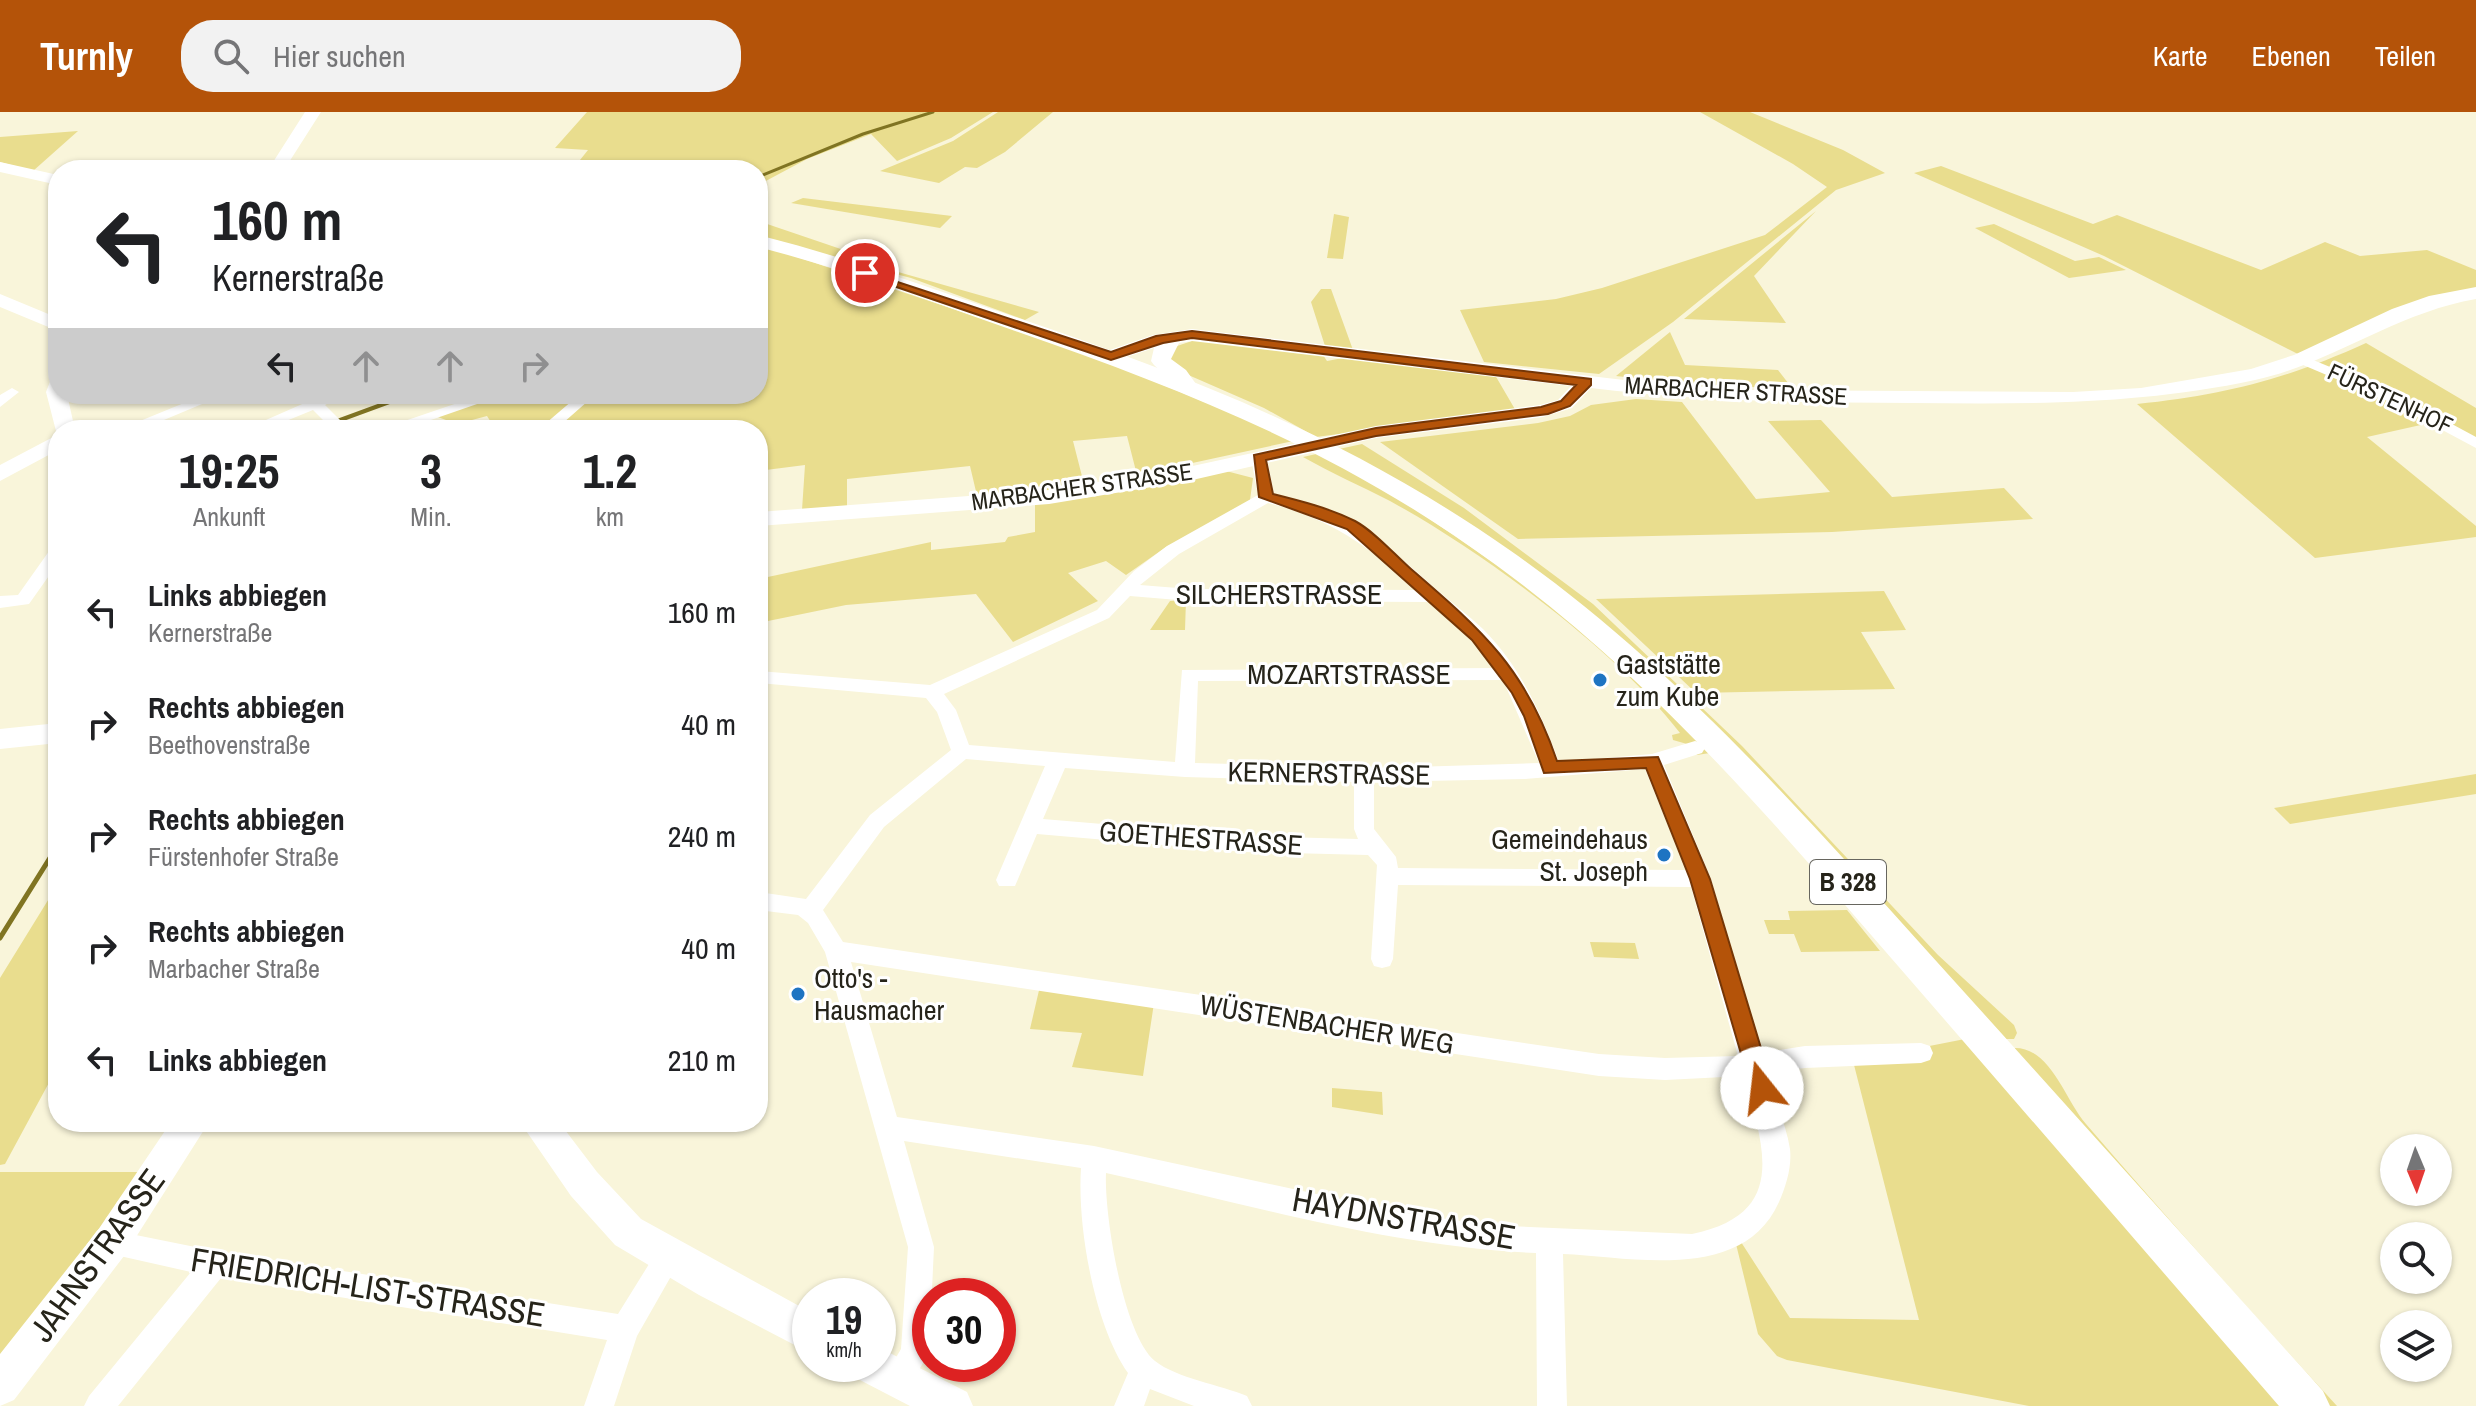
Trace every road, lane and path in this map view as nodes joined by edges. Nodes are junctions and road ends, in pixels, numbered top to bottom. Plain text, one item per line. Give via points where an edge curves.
1 (311, 114) edge
2 (282, 160) edge
3 (0, 167) edge
4 (48, 178) edge
5 (768, 244) edge
6 (2472, 296) edge
7 (0, 300) edge
8 (48, 321) edge
9 (1214, 338) junction
10 (1170, 344) junction
11 (2301, 359) junction
12 (1121, 360) junction
13 (1586, 382) junction
14 (1186, 384) junction
15 (6, 392) edge
16 (0, 403) edge
17 (193, 404) edge
18 (468, 404) edge
19 (577, 404) edge
20 (316, 405) joint
21 (152, 420) edge
22 (277, 420) edge
23 (332, 420) edge
24 (417, 420) edge
25 (558, 420) edge
26 (2476, 443) edge
27 (48, 450) edge
28 (1259, 458) junction
29 (0, 474) edge
30 (1266, 497) junction
31 (768, 518) edge
32 (48, 565) edge
33 (1126, 590) junction
34 (1433, 596) junction
35 (0, 602) edge
36 (1509, 674) junction
37 (768, 678) edge
38 (932, 692) junction
39 (48, 734) edge
40 (0, 739) edge
41 (1695, 748) dead end
42 (962, 752) junction
43 (1058, 760) junction
44 (1652, 761) junction
45 (1551, 768) junction
46 (1185, 770) junction
47 (1364, 775) junction
48 (1030, 826) junction
49 (1373, 847) junction
50 (1388, 876) junction
51 (1700, 879) junction
52 (1007, 880) dead end
53 (768, 903) edge
54 (810, 910) junction
55 (836, 950) junction
56 (1382, 959) dead end
57 (1921, 1053) dead end
58 (1756, 1066) junction
59 (888, 1127) junction
60 (184, 1132) edge
61 (545, 1132) edge
62 (1094, 1158) junction
63 (1549, 1242) junction
64 (111, 1243) junction
65 (669, 1257) junction
66 (215, 1264) junction
67 (792, 1323) edge
68 (625, 1329) junction
69 (896, 1364) edge
70 (1143, 1370) junction
71 (896, 1377) edge
72 (0, 1386) edge
73 (99, 1406) edge
74 (599, 1406) edge
75 (953, 1406) edge
76 (1129, 1406) edge
77 (1237, 1406) edge
78 (1552, 1406) edge
79 (2308, 1406) edge

1 - 2 main road
3 - 4 main road
5 - 12 main road, B 328
6 - 11 main road, MARBACHER STRASSE via 2399,313
7 - 8 main road
9 - 10 main road
9 - 12 main road via 1173,336
9 - 13 main road
10 - 12 main road
10 - 14 main road via 1161,352 1161,361
11 - 13 main road, MARBACHER STRASSE via 2202,385 2073,398 1752,396
11 - 26 street, FÜRSTENHOF via 2393,398
12 - 14 main road, B 328
13 - 28 main road, MARBACHER STRASSE via 1565,404 1543,411 1348,438
14 - 79 main road, B 328 via 1279,425 1445,516 1547,588 1648,672 1805,834
15 - 16 street
17 - 21 street
18 - 24 street
19 - 25 street
20 - 22 street
20 - 23 street
27 - 29 main road
28 - 30 street
28 - 31 main road, MARBACHER STRASSE via 1049,497
30 - 33 street via 1173,550
30 - 34 street via 1352,526
32 - 35 street via 23,600
33 - 34 street, SILCHERSTRASSE
33 - 38 street via 1103,614
34 - 36 street via 1478,636
36 - 45 street via 1533,716
36 - 46 street, MOZARTSTRASSE via 1189,675
37 - 38 street
38 - 42 street via 946,710
39 - 40 main road
41 - 44 street, KERNERSTRASSE
42 - 43 street, KERNERSTRASSE
42 - 54 street via 877,821
43 - 46 street, KERNERSTRASSE
43 - 48 street
44 - 45 street, KERNERSTRASSE
44 - 51 street, HAYDNSTRASSE
45 - 47 street, KERNERSTRASSE
46 - 47 street, KERNERSTRASSE
47 - 49 street via 1364,829
48 - 49 street, GOETHESTRASSE via 1245,844
48 - 52 street
49 - 50 street via 1388,863
50 - 51 street
50 - 56 street
51 - 58 street, HAYDNSTRASSE
53 - 54 street
54 - 55 street
55 - 58 street, WÜSTENBACHER WEG via 1599,1065
55 - 59 street
57 - 58 street, WÜSTENBACHER WEG via 1805,1057
58 - 63 street, HAYDNSTRASSE via 1778,1169 1755,1221 1724,1241 1692,1247
59 - 62 street, HAYDNSTRASSE
59 - 69 street via 921,1247 915,1353
60 - 64 main road, JAHNSTRASSE
61 - 65 main road via 628,1232
62 - 63 street, HAYDNSTRASSE via 1400,1225
62 - 70 street via 1093,1198 1109,1289 1116,1319
63 - 78 street
64 - 66 street, FRIEDRICH-LIST-STRASSE
64 - 72 main road, JAHNSTRASSE
65 - 67 main road
65 - 68 street
66 - 68 street, FRIEDRICH-LIST-STRASSE
66 - 73 street
68 - 74 street
70 - 76 street
70 - 77 street
71 - 75 main road

